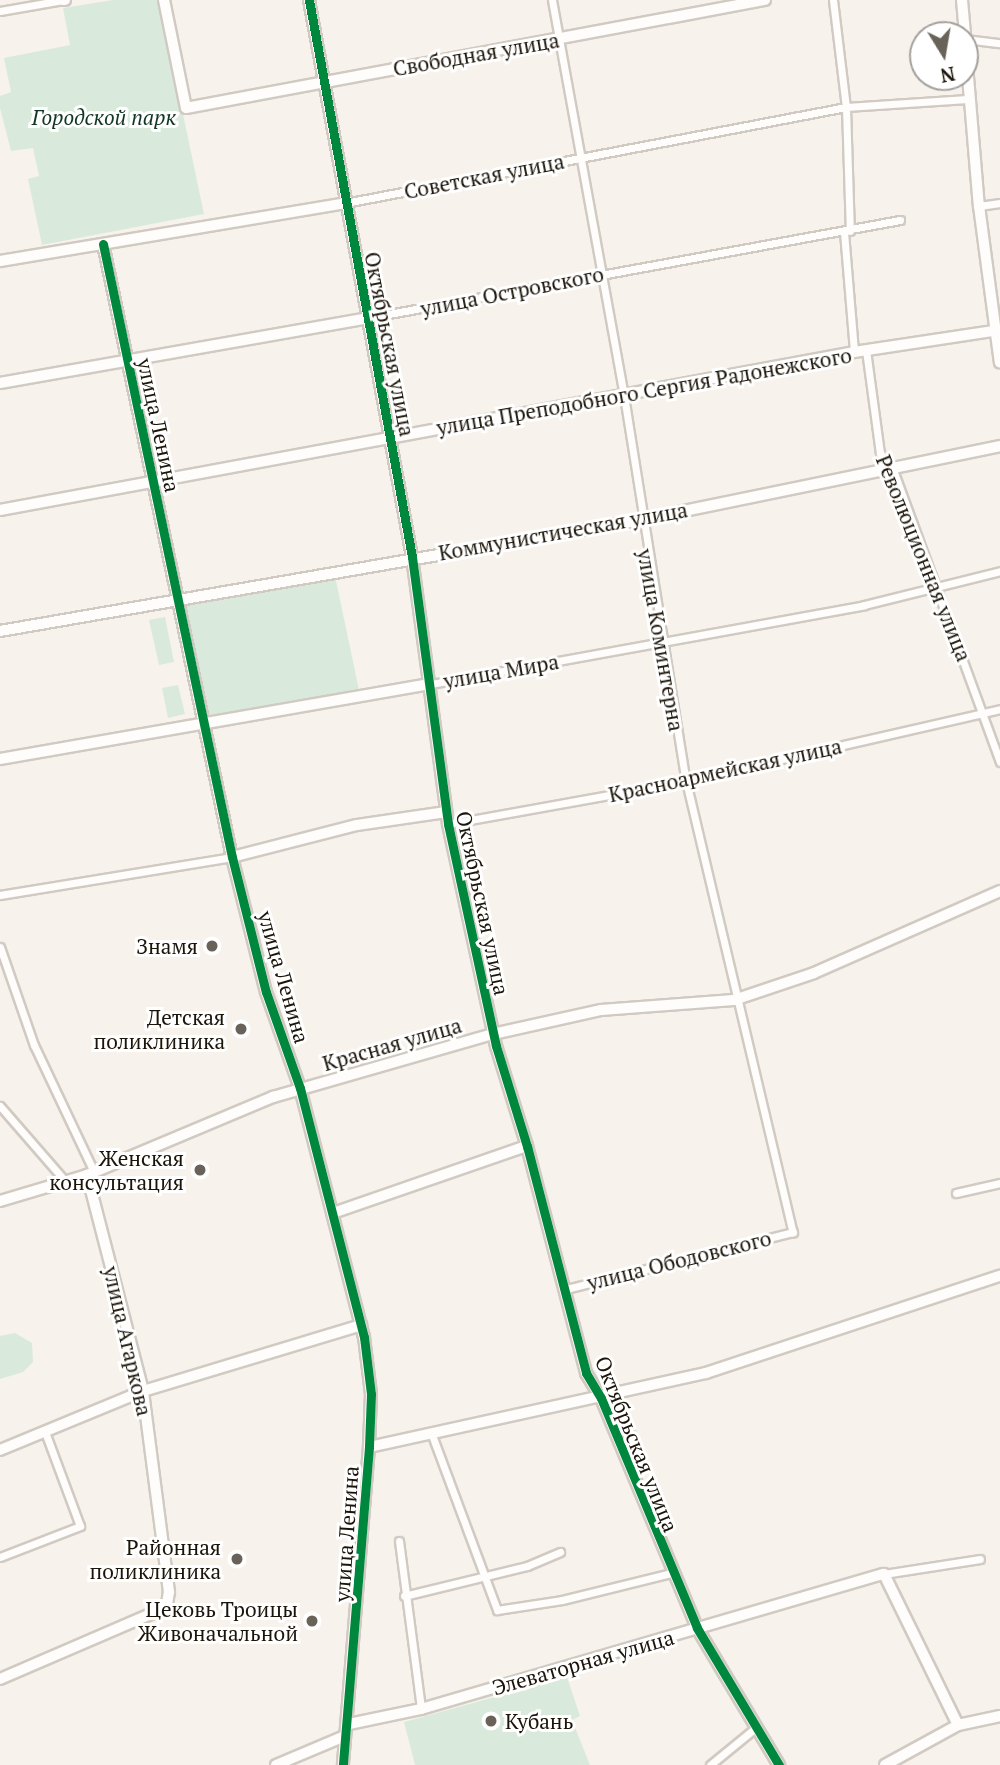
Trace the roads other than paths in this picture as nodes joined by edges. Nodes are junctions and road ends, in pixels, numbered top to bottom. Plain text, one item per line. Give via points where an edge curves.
1 (64, 0) edge
2 (164, 0) edge
3 (309, 0) edge
4 (552, 0) edge
5 (765, 0) edge
6 (834, 0) edge
7 (962, 0) edge
8 (0, 11) edge
9 (964, 21) edge
10 (559, 40) junction
11 (979, 40) edge
12 (1000, 43) edge
13 (323, 80) junction
14 (968, 91) edge
15 (968, 99) junction
16 (846, 107) junction
17 (580, 158) junction
18 (345, 203) junction
19 (1000, 203) edge
20 (979, 206) junction
21 (900, 220) dead end
22 (847, 232) junction
23 (103, 244) junction
24 (0, 261) edge
25 (602, 274) junction
26 (367, 318) junction
27 (998, 330) edge
28 (866, 350) junction
29 (854, 352) junction
30 (128, 361) junction
31 (1000, 363) edge
32 (0, 383) edge
33 (624, 396) junction
34 (390, 437) junction
35 (1000, 446) edge
36 (892, 467) junction
37 (152, 480) junction
38 (0, 510) edge
39 (640, 520) junction
40 (412, 557) junction
41 (1000, 571) edge
42 (938, 585) junction
43 (178, 600) junction
44 (0, 631) edge
45 (662, 643) junction
46 (431, 684) junction
47 (1000, 709) edge
48 (984, 712) junction
49 (203, 724) junction
50 (0, 759) edge
51 (1000, 762) edge
52 (686, 781) junction
53 (446, 812) junction
54 (448, 824) junction
55 (232, 857) junction
56 (1000, 891) edge
57 (0, 895) edge
58 (0, 947) edge
59 (734, 1000) junction
60 (492, 1034) junction
61 (300, 1088) junction
62 (0, 1106) edge
63 (527, 1146) junction
64 (91, 1173) junction
65 (66, 1182) junction
66 (1000, 1183) edge
67 (956, 1193) dead end
68 (0, 1201) edge
69 (333, 1213) junction
70 (793, 1232) joint
71 (1000, 1276) edge
72 (566, 1289) junction
73 (361, 1325) junction
74 (143, 1391) junction
75 (601, 1398) junction
76 (45, 1432) junction
77 (432, 1435) junction
78 (369, 1447) junction
79 (0, 1450) edge
80 (398, 1541) dead end
81 (560, 1552) dead end
82 (0, 1557) edge
83 (981, 1559) dead end
84 (671, 1573) junction
85 (884, 1574) junction
86 (486, 1577) junction
87 (404, 1596) junction
88 (697, 1628) junction
89 (0, 1679) edge
90 (421, 1709) junction
91 (1000, 1716) edge
92 (348, 1724) junction
93 (958, 1725) junction
94 (754, 1729) junction
95 (345, 1736) junction
96 (276, 1765) edge
97 (343, 1765) edge
98 (710, 1765) edge
99 (779, 1765) edge
100 (885, 1765) edge

1 - 8 street
2 - 13 street, Свободная улица via 186,108
3 - 13 street, Октябрьская улица
4 - 10 street, улица Коминтерна
5 - 10 street, Свободная улица
6 - 16 street
7 - 9 street
10 - 13 street, Свободная улица
10 - 17 street, улица Коминтерна
11 - 12 street
13 - 18 street, Октябрьская улица
14 - 15 street
15 - 16 street, Советская улица
15 - 20 street
16 - 17 street, Советская улица
16 - 22 street
17 - 18 street, Советская улица
17 - 25 street, улица Коминтерна
18 - 23 street, Советская улица
18 - 26 street, Октябрьская улица
19 - 20 street
20 - 27 street
21 - 22 street, улица Островского
22 - 25 street, улица Островского
22 - 29 street
23 - 24 street, Советская улица
23 - 30 street, улица Ленина
25 - 26 street, улица Островского
25 - 33 street, улица Коминтерна
26 - 30 street, улица Островского
26 - 34 street, Октябрьская улица
27 - 28 street, улица Преподобного Сергия Радонежского
27 - 31 street
28 - 29 street, улица Преподобного Сергия Радонежского
28 - 36 street, Революционная улица via 880,453
29 - 33 street, улица Преподобного Сергия Радонежского
30 - 32 street, улица Островского
30 - 37 street, улица Ленина
33 - 34 street, улица Преподобного Сергия Радонежского
33 - 39 street, улица Коминтерна
34 - 37 street, улица Преподобного Сергия Радонежского
34 - 40 street, Октябрьская улица
35 - 36 street, Коммунистическая улица
36 - 39 street, Коммунистическая улица
36 - 42 street, Революционная улица
37 - 38 street, улица Преподобного Сергия Радонежского
37 - 43 street, улица Ленина
39 - 40 street, Коммунистическая улица
39 - 45 street, улица Коминтерна
40 - 43 street, Коммунистическая улица
40 - 46 street, Октябрьская улица
41 - 42 street, улица Мира
42 - 45 street, улица Мира via 864,605
42 - 48 street, Революционная улица
43 - 44 street, Коммунистическая улица
43 - 49 street, улица Ленина
45 - 46 street, улица Мира
45 - 52 street, улица Коминтерна
46 - 49 street, улица Мира
46 - 53 street, Октябрьская улица
47 - 48 street, Красноармейская улица
48 - 51 street, Революционная улица
48 - 52 street, Красноармейская улица
49 - 50 street, улица Мира
49 - 55 street, улица Ленина
52 - 54 street, Красноармейская улица
52 - 59 street, улица Коминтерна
53 - 54 street, Октябрьская улица
53 - 55 street via 357,825
54 - 60 street, Октябрьская улица
55 - 57 street
55 - 61 street, улица Ленина via 266,992
56 - 59 street, Красная улица via 814,973
58 - 64 street, улица Агаркова via 34,1045
59 - 60 street, Красная улица via 601,1010
59 - 70 street, улица Коминтерна
60 - 61 street, Красная улица
60 - 63 street, Октябрьская улица
61 - 64 street, Красная улица
61 - 69 street, улица Ленина
62 - 65 street
63 - 69 street
63 - 72 street, Октябрьская улица
64 - 65 street, Красная улица
64 - 74 street, улица Агаркова
65 - 68 street, Красная улица
66 - 67 street
69 - 73 street, улица Ленина
70 - 72 street, улица Ободовского
71 - 75 street via 706,1373
72 - 75 street, Октябрьская улица via 586,1373
73 - 74 street
73 - 78 street, улица Ленина via 371,1394
74 - 76 street
74 - 89 street, улица Агаркова via 167,1604
75 - 77 street
75 - 84 street, Октябрьская улица
76 - 79 street
76 - 82 street via 80,1526
77 - 78 street
77 - 86 street
78 - 92 street, улица Ленина
80 - 87 street
81 - 86 street
83 - 85 street, Элеваторная улица
84 - 86 street via 562,1600 497,1610
84 - 88 street, Октябрьская улица
85 - 88 street, Элеваторная улица
85 - 93 street
86 - 87 street
87 - 90 street
88 - 90 street, Элеваторная улица
88 - 94 street, Октябрьская улица
90 - 92 street, Элеваторная улица
91 - 93 street
92 - 95 street, улица Ленина
93 - 100 street
94 - 98 street
94 - 99 street, Октябрьская улица
95 - 96 street
95 - 97 street, улица Ленина

